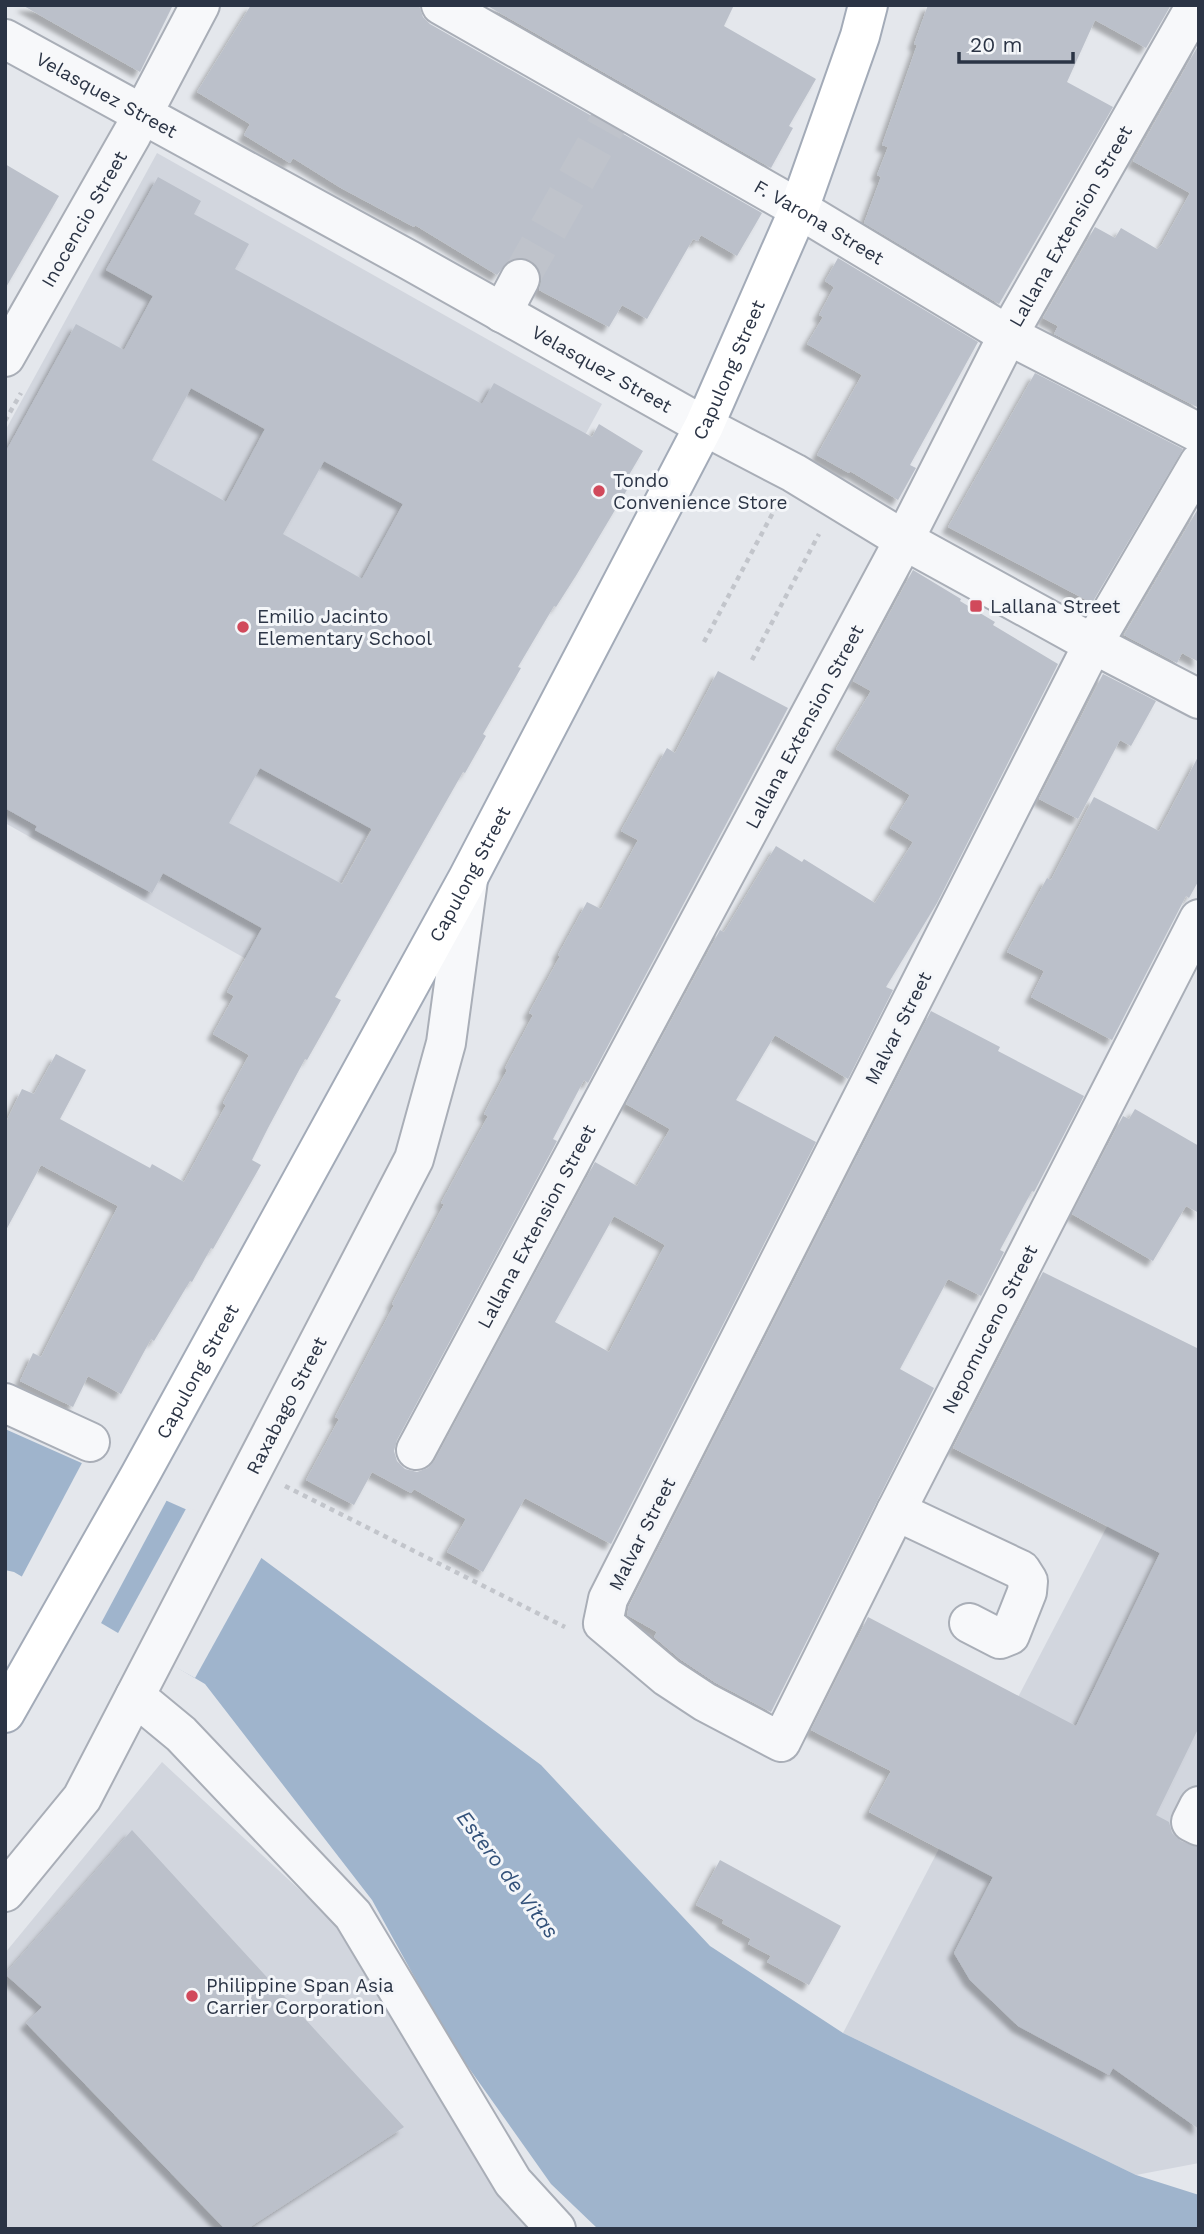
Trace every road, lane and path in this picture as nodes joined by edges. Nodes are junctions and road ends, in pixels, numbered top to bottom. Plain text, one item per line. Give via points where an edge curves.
1 (200, 5) edge
2 (441, 5) edge
3 (868, 5) edge
4 (1196, 5) edge
5 (5, 39) edge
6 (141, 115) junction
7 (799, 209) junction
8 (520, 279) tunnel mouth
9 (502, 313) junction
10 (1009, 334) junction
11 (5, 357) edge
12 (704, 426) junction
13 (1199, 433) edge
14 (1199, 463) edge
15 (794, 473) junction
16 (838, 500) junction
17 (904, 540) junction
18 (704, 642) dead end
19 (1093, 644) junction
20 (752, 660) dead end
21 (1199, 699) edge
22 (468, 878) junction
23 (1199, 919) edge
24 (5, 1403) edge
25 (90, 1442) dead end
26 (416, 1450) dead end
27 (253, 1469) junction
28 (896, 1511) junction
29 (606, 1611) junction
30 (969, 1623) dead end
31 (135, 1696) junction
32 (5, 1713) edge
33 (1199, 1806) edge
34 (1199, 1826) edge
35 (5, 1892) edge
36 (556, 2229) edge

1 - 6 street, Inocencio Street
2 - 7 street, F. Varona Street via 613,114
3 - 7 main road, Capulong Street
4 - 10 street, Lallana Extension Street
5 - 6 street, Velasquez Street
6 - 9 street, Velasquez Street
6 - 11 street, Inocencio Street
7 - 10 street, F. Varona Street
7 - 12 main road, Capulong Street
8 - 9 street
9 - 12 street, Velasquez Street
10 - 13 street, F. Varona Street
10 - 17 street, Lallana Extension Street
12 - 15 street, Velasquez Street
12 - 22 main road, Capulong Street
14 - 19 street, Malvar Street
15 - 16 street, Velasquez Street
15 - 18 path
16 - 17 street, Velasquez Street
16 - 20 path
17 - 19 street, Velasquez Street
17 - 26 street, Lallana Extension Street
19 - 21 street, Velasquez Street
19 - 29 street, Malvar Street
22 - 27 street, Raxabago Street via 446,1043 414,1159
22 - 32 main road, Capulong Street
23 - 28 street, Nepomuceno Street
24 - 25 street
27 - 29 path via 572,1630
27 - 31 street, Raxabago Street
28 - 29 street, Nepomuceno Street via 781,1742 667,1677
28 - 30 street via 1021,1570 1028,1581 1027,1592 1010,1635 1000,1639
31 - 35 street, Raxabago Street via 82,1798
31 - 36 street via 181,1734 353,1915 513,2182
33 - 34 street via 1191,1822

